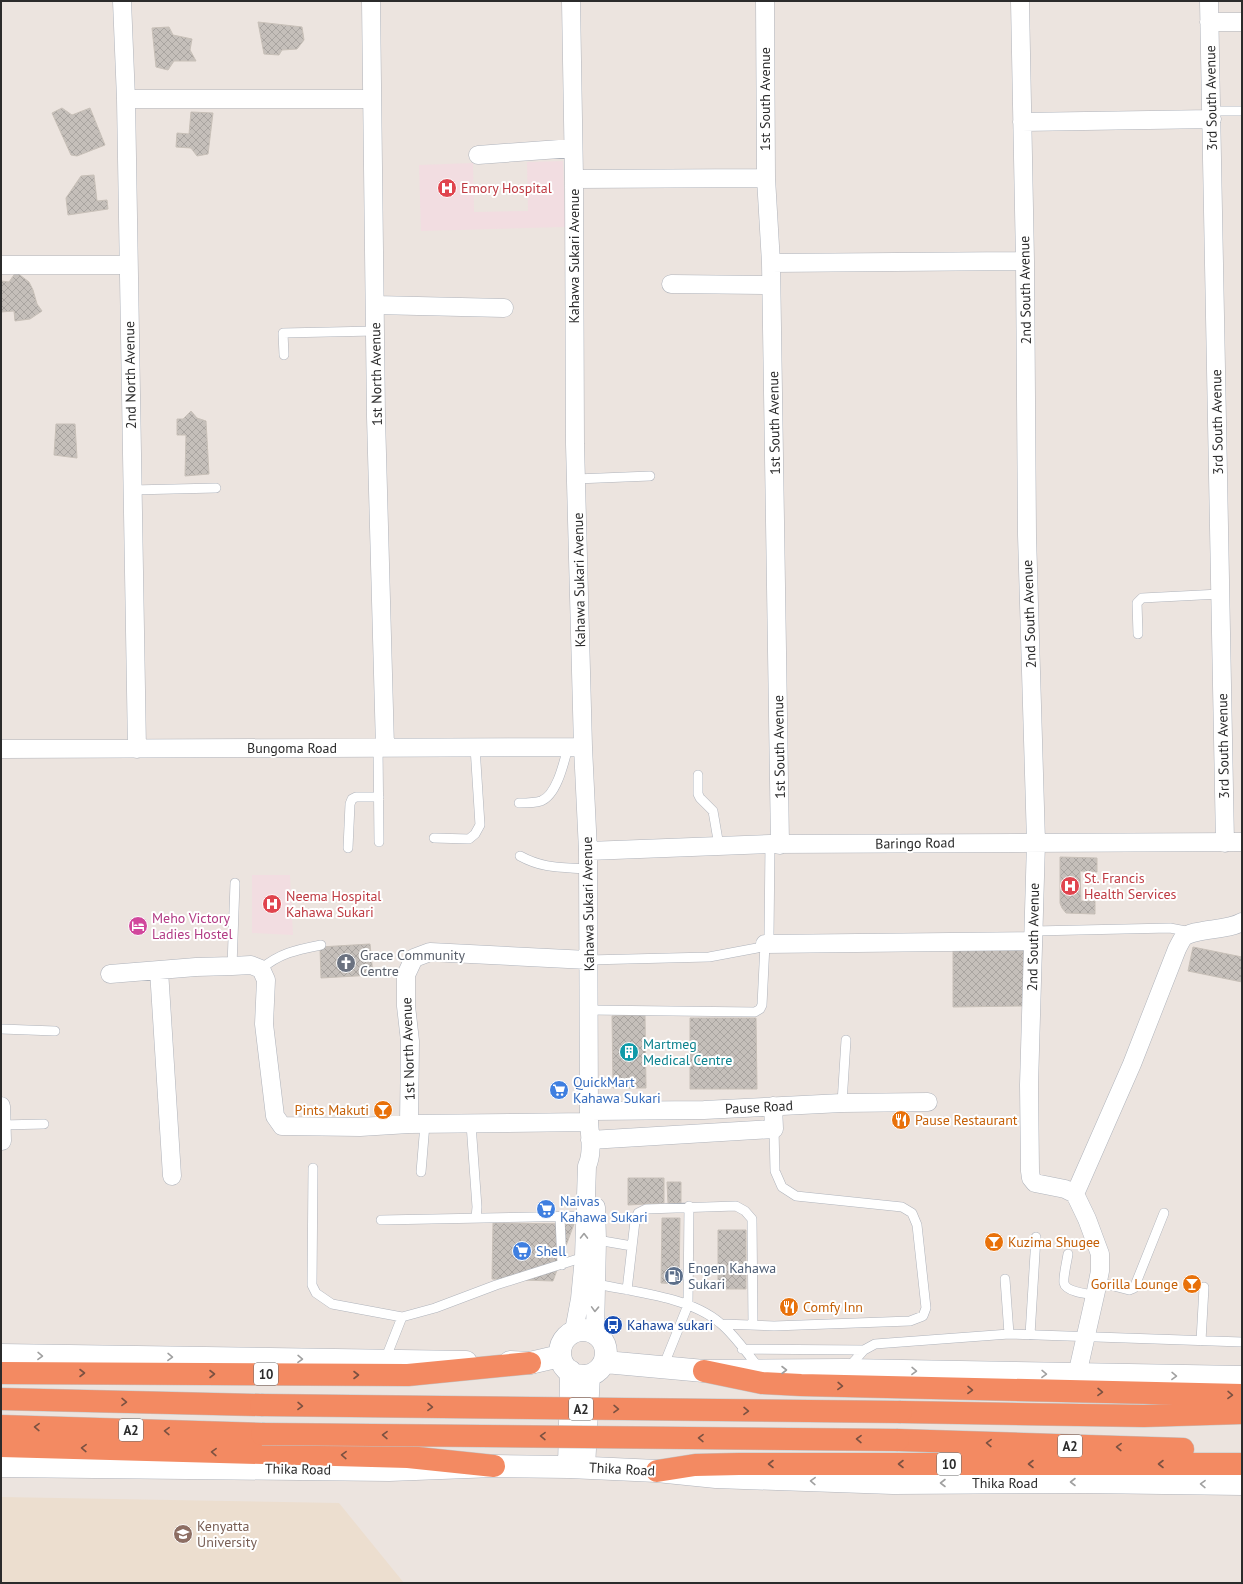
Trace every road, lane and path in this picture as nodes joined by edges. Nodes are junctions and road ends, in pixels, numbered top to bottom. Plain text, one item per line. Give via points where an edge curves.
1 (122, 1) edge
2 (371, 1) edge
3 (571, 1) edge
4 (765, 1) edge
5 (1020, 1) edge
6 (1209, 1) edge
7 (1209, 22) junction
8 (1242, 22) edge
9 (126, 99) junction
10 (372, 99) junction
11 (1242, 111) edge
12 (1211, 115) junction
13 (1022, 122) junction
14 (573, 148) junction
15 (478, 155) dead end
16 (766, 178) junction
17 (574, 179) junction
18 (1025, 261) junction
19 (771, 263) junction
20 (1, 265) edge
21 (128, 265) junction
22 (671, 284) dead end
23 (771, 285) junction
24 (375, 305) junction
25 (504, 308) dead end
26 (375, 331) junction
27 (284, 355) dead end
28 (650, 476) dead end
29 (576, 479) junction
30 (216, 488) dead end
31 (132, 490) junction
32 (1220, 594) junction
33 (1138, 634) dead end
34 (381, 747) junction
35 (475, 747) junction
36 (576, 747) junction
37 (137, 748) junction
38 (1, 749) edge
39 (698, 775) dead end
40 (379, 797) junction
41 (519, 803) dead end
42 (434, 838) dead end
43 (379, 842) dead end
44 (1036, 842) junction
45 (1234, 842) edge
46 (775, 844) junction
47 (719, 846) junction
48 (348, 848) dead end
49 (588, 851) junction
50 (520, 856) dead end
51 (588, 868) junction
52 (235, 883) dead end
53 (1242, 922) edge
54 (1193, 932) junction
55 (1033, 936) junction
56 (765, 944) junction
57 (321, 945) dead end
58 (588, 960) junction
59 (232, 966) junction
60 (159, 970) junction
61 (261, 970) junction
62 (110, 974) dead end
63 (589, 1010) junction
64 (1, 1029) edge
65 (55, 1031) dead end
66 (846, 1040) dead end
67 (928, 1102) dead end
68 (842, 1103) junction
69 (1, 1106) edge
70 (774, 1106) junction
71 (589, 1116) junction
72 (44, 1124) dead end
73 (417, 1124) junction
74 (471, 1124) junction
75 (774, 1129) junction
76 (2, 1133) edge
77 (590, 1140) junction
78 (590, 1160) junction
79 (313, 1168) dead end
80 (422, 1172) dead end
81 (172, 1176) dead end
82 (1075, 1194) junction
83 (689, 1206) junction
84 (1164, 1213) dead end
85 (585, 1216) junction
86 (560, 1217) junction
87 (476, 1218) junction
88 (381, 1220) dead end
89 (1036, 1237) dead end
90 (597, 1240) junction
91 (632, 1246) junction
92 (1068, 1254) dead end
93 (584, 1257) junction
94 (562, 1265) junction
95 (1004, 1280) dead end
96 (596, 1284) junction
97 (1204, 1287) dead end
98 (1096, 1288) junction
99 (627, 1290) junction
100 (688, 1305) junction
101 (402, 1317) junction
102 (722, 1324) junction
103 (753, 1325) junction
104 (584, 1331) junction
105 (1009, 1334) junction
106 (1030, 1335) junction
107 (1086, 1338) junction
108 (1202, 1341) junction
109 (1242, 1342) edge
110 (742, 1349) junction
111 (864, 1350) junction
112 (1, 1355) edge
113 (385, 1360) junction
114 (530, 1363) junction
115 (581, 1366) junction
116 (663, 1367) junction
117 (760, 1370) junction
118 (846, 1370) junction
119 (704, 1371) junction
120 (1, 1372) edge
121 (1077, 1375) junction
122 (1242, 1378) edge
123 (1242, 1395) edge
124 (1, 1399) edge
125 (1242, 1413) edge
126 (1, 1426) edge
127 (1, 1446) edge
128 (1242, 1451) edge
129 (1242, 1464) edge
130 (1, 1466) edge
131 (494, 1466) junction
132 (577, 1467) junction
133 (657, 1471) junction
134 (1242, 1484) edge

1 - 9 street, 2nd North Avenue
2 - 10 street, 1st North Avenue
3 - 14 street, Kahawa Sukari Avenue
4 - 16 street, 1st South Avenue
5 - 13 street, 2nd South Avenue
6 - 7 street, 3rd South Avenue
7 - 8 street
7 - 12 street, 3rd South Avenue
9 - 10 street
9 - 21 street, 2nd North Avenue
10 - 24 street, 1st North Avenue
11 - 12 lane
12 - 13 street
12 - 32 street, 3rd South Avenue
13 - 18 street, 2nd South Avenue
14 - 15 street
14 - 17 street, Kahawa Sukari Avenue
16 - 17 street
16 - 19 street, 1st South Avenue
17 - 29 street, Kahawa Sukari Avenue
18 - 19 street
18 - 44 street, 2nd South Avenue via 1027,535
19 - 23 street, 1st South Avenue
20 - 21 street
21 - 31 street, 2nd North Avenue
22 - 23 street
23 - 46 street, 1st South Avenue
24 - 25 street
24 - 26 street, 1st North Avenue
26 - 27 lane via 283,333
26 - 34 street, 1st North Avenue
28 - 29 lane
29 - 36 street, Kahawa Sukari Avenue
30 - 31 lane
31 - 37 street, 2nd North Avenue
32 - 33 lane via 1142,598 1137,603
32 - 45 street, 3rd South Avenue
34 - 35 street, Bungoma Road
34 - 37 street, Bungoma Road
34 - 40 lane
35 - 36 street, Bungoma Road
35 - 42 lane via 480,825 469,839
36 - 41 lane via 547,798
36 - 49 street, Kahawa Sukari Avenue
37 - 38 street, Bungoma Road
39 - 47 lane via 698,794 713,811
40 - 43 lane
40 - 48 lane via 356,796 352,799
44 - 45 street, Baringo Road
44 - 46 street, Baringo Road
44 - 55 street, 2nd South Avenue
46 - 47 street, Baringo Road
46 - 56 lane via 769,936
47 - 49 street, Baringo Road
49 - 51 street, Kahawa Sukari Avenue
50 - 51 lane via 545,867
51 - 58 street, Kahawa Sukari Avenue
52 - 59 lane
53 - 54 street via 1234,926
54 - 55 lane via 1170,928
54 - 82 street via 1184,937 1176,949 1132,1064
55 - 56 street
55 - 82 street, 2nd South Avenue via 1029,1085 1031,1178 1035,1183
56 - 58 lane via 757,948 709,957
56 - 63 lane via 762,1005 755,1012
57 - 61 lane via 280,955
58 - 63 street, Kahawa Sukari Avenue
58 - 73 street, 1st North Avenue via 430,952 414,958 406,975 406,1006
59 - 60 street
59 - 61 street via 252,965
60 - 62 street
60 - 81 street
61 - 73 street, Pause Road via 266,980 264,1024 275,1116 282,1126 360,1127
63 - 71 street, Kahawa Sukari Avenue
64 - 65 lane
66 - 68 lane
67 - 68 street, Pause Road
68 - 70 street, Pause Road
69 - 76 street
70 - 71 street, Pause Road
70 - 75 street
71 - 74 street, Pause Road
71 - 77 street, Kahawa Sukari Avenue
72 - 76 lane
73 - 74 street, Pause Road
73 - 80 lane
74 - 87 lane
75 - 77 street
75 - 103 lane via 775,1171 782,1187 796,1196 902,1207 912,1213 917,1225 926,1308 923,1316 910,1321
77 - 78 street, Kahawa Sukari Avenue
78 - 85 street, Kahawa Sukari Avenue via 587,1166
78 - 90 street, Kahawa Sukari Avenue via 595,1164
79 - 101 lane via 312,1285 316,1294 332,1304
82 - 98 street via 1100,1254
83 - 91 lane via 646,1209 638,1213
83 - 100 lane
83 - 103 lane via 736,1206 752,1219
84 - 98 lane via 1134,1288
85 - 86 lane
93 -> 85 street, Kahawa Sukari Avenue
86 - 87 lane
86 - 94 lane
87 - 88 lane
89 - 106 lane
90 - 91 lane
90 - 96 street, Kahawa Sukari Avenue
91 - 99 lane
92 - 98 lane via 1064,1283 1066,1287 1077,1292
93 - 94 lane
93 - 104 street, Kahawa Sukari Avenue via 580,1299
94 - 101 lane
95 - 105 lane
96 - 99 lane
96 -> 104 street, Kahawa Sukari Avenue
97 - 108 lane
98 - 107 street
99 - 100 lane via 668,1298
100 - 102 lane via 702,1310
100 - 116 lane
101 - 113 lane
102 - 103 lane
102 - 110 lane
104 - 115 main road via 563,1340 561,1346
104 - 115 main road via 604,1343 606,1353
105 - 106 lane
105 - 111 lane via 875,1344
106 - 107 lane
107 - 108 lane
107 - 121 street
108 - 109 lane
110 - 111 lane
110 - 117 lane
111 - 118 lane
112 -> 113 main road
113 - 114 main road
114 - 115 main road
120 -> 114 highway, 10 via 408,1375
115 - 116 main road
115 - 132 main road
116 - 119 main road
117 -> 118 main road
117 - 119 main road
118 -> 121 main road
119 -> 123 highway via 762,1383 802,1385
121 -> 122 main road
124 -> 125 highway, A2, bridge via 262,1405 1144,1416
128 -> 126 highway, A2, bridge via 898,1440 262,1434
131 -> 127 highway via 408,1457
129 -> 133 highway, 10 via 739,1464 696,1465
130 - 131 main road, Thika Road via 389,1470
131 - 132 main road, Thika Road
132 - 133 main road, Thika Road
134 -> 133 main road, Thika Road via 893,1483 716,1478

